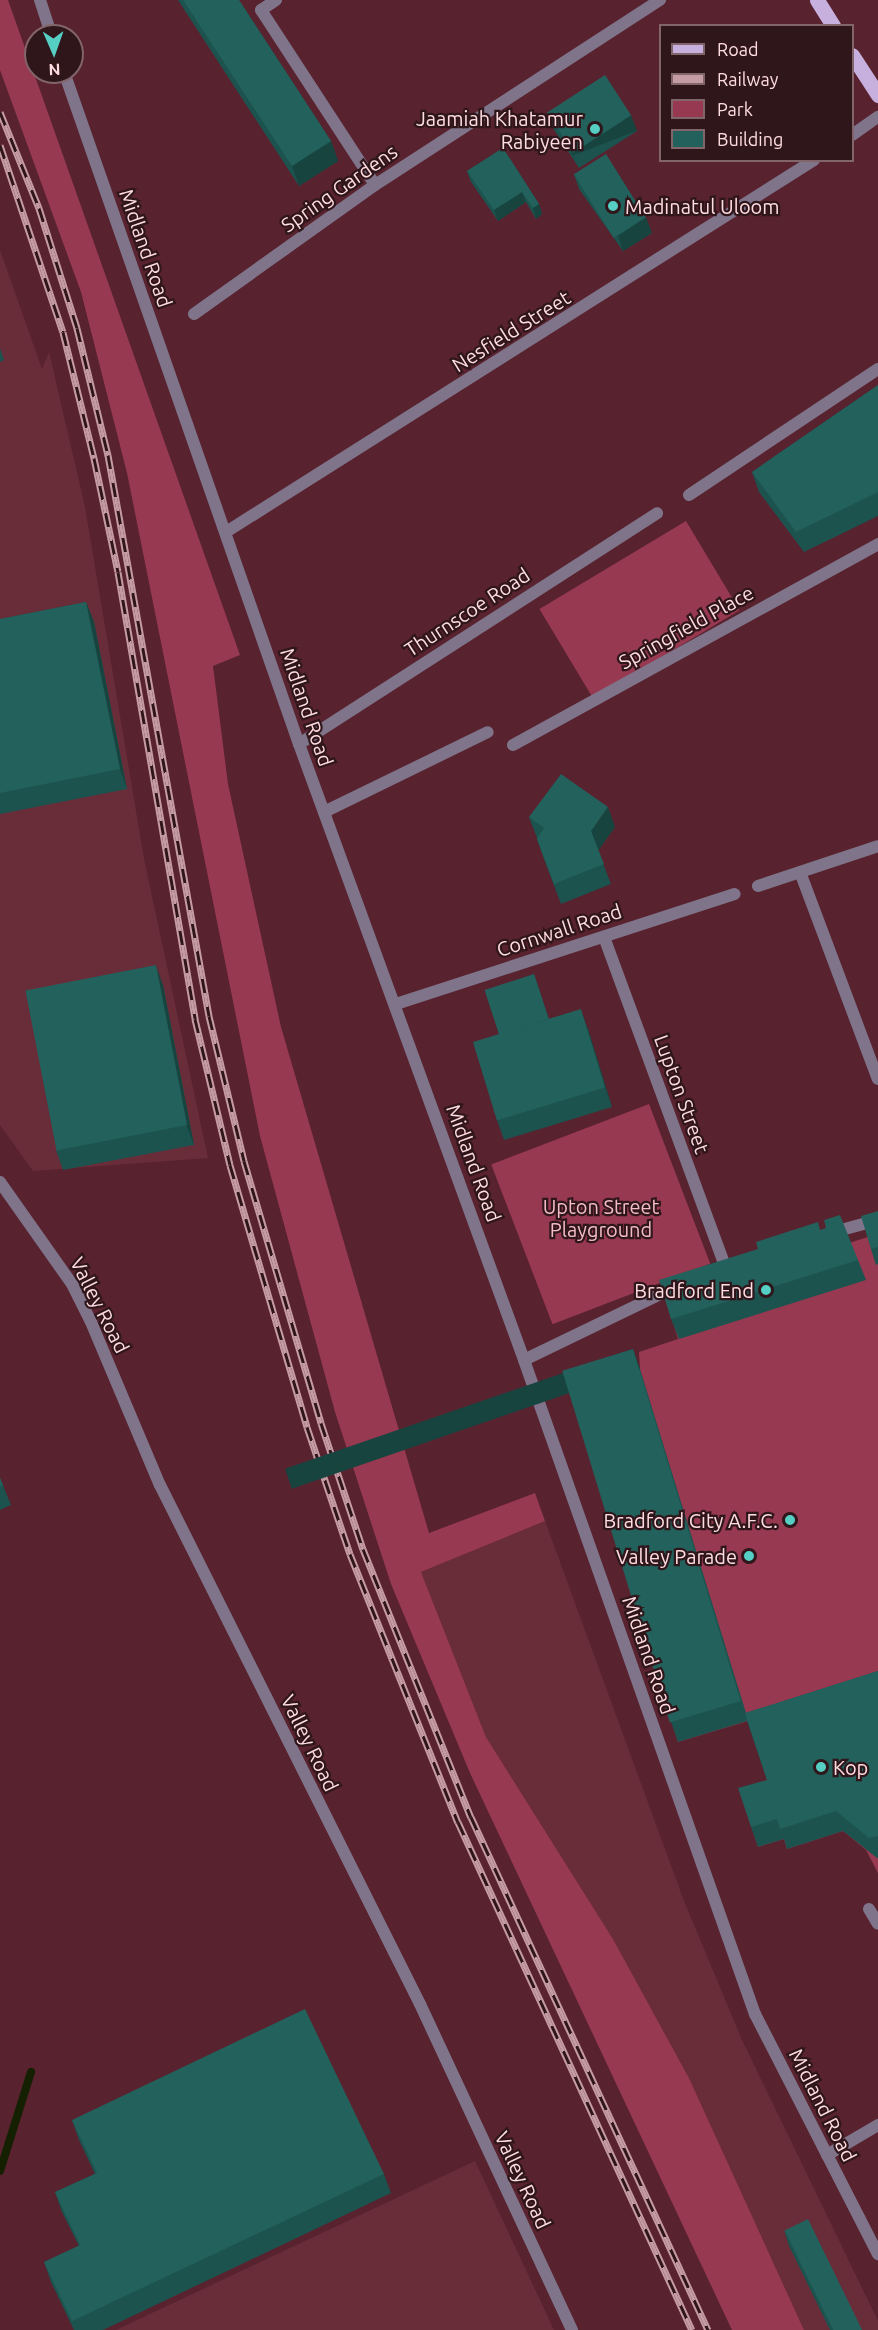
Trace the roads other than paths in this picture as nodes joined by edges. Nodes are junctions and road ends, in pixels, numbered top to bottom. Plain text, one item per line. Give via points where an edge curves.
1 (40, 0) edge
2 (276, 0) edge
3 (660, 0) edge
4 (817, 0) edge
5 (48, 24) edge
6 (832, 24) edge
7 (854, 58) edge
8 (68, 84) edge
9 (878, 94) edge
10 (878, 117) edge
11 (854, 134) edge
12 (811, 162) edge
13 (375, 184) junction
14 (194, 315) dead end
15 (878, 369) edge
16 (689, 495) dead end
17 (657, 513) dead end
18 (226, 532) junction
19 (878, 544) edge
20 (488, 732) dead end
21 (299, 744) junction
22 (513, 744) dead end
23 (324, 812) junction
24 (878, 846) edge
25 (800, 872) junction
26 (758, 886) dead end
27 (735, 894) dead end
28 (604, 937) junction
29 (396, 1004) junction
30 (878, 1079) edge
31 (0, 1182) edge
32 (878, 1220) edge
33 (819, 1237) edge
34 (724, 1265) edge
35 (683, 1284) edge
36 (524, 1360) junction
37 (869, 1909) dead end
38 (878, 1924) edge
39 (878, 2125) edge
40 (827, 2155) junction
41 (878, 2254) edge
42 (572, 2330) edge

1 - 5 street
2 - 13 street via 261,10
3 - 13 street, Spring Gardens
4 - 6 main road
7 - 9 main road
8 - 18 street, Midland Road
10 - 11 street
12 - 18 street, Nesfield Street
13 - 14 street, Spring Gardens
15 - 16 street
17 - 21 street, Thurnscoe Road
18 - 21 street, Midland Road
19 - 22 street, Springfield Place
20 - 23 street
21 - 23 street, Midland Road
23 - 29 street, Midland Road
24 - 25 street
25 - 26 street
25 - 30 street
27 - 28 street, Cornwall Road
28 - 29 street, Cornwall Road
28 - 34 street, Lupton Street
29 - 36 street, Midland Road
31 - 42 street, Valley Road via 72,1284 160,1485 420,2004
32 - 33 street
35 - 36 street
36 - 40 street, Midland Road via 755,2014
37 - 38 street
39 - 40 street
40 - 41 street, Midland Road

